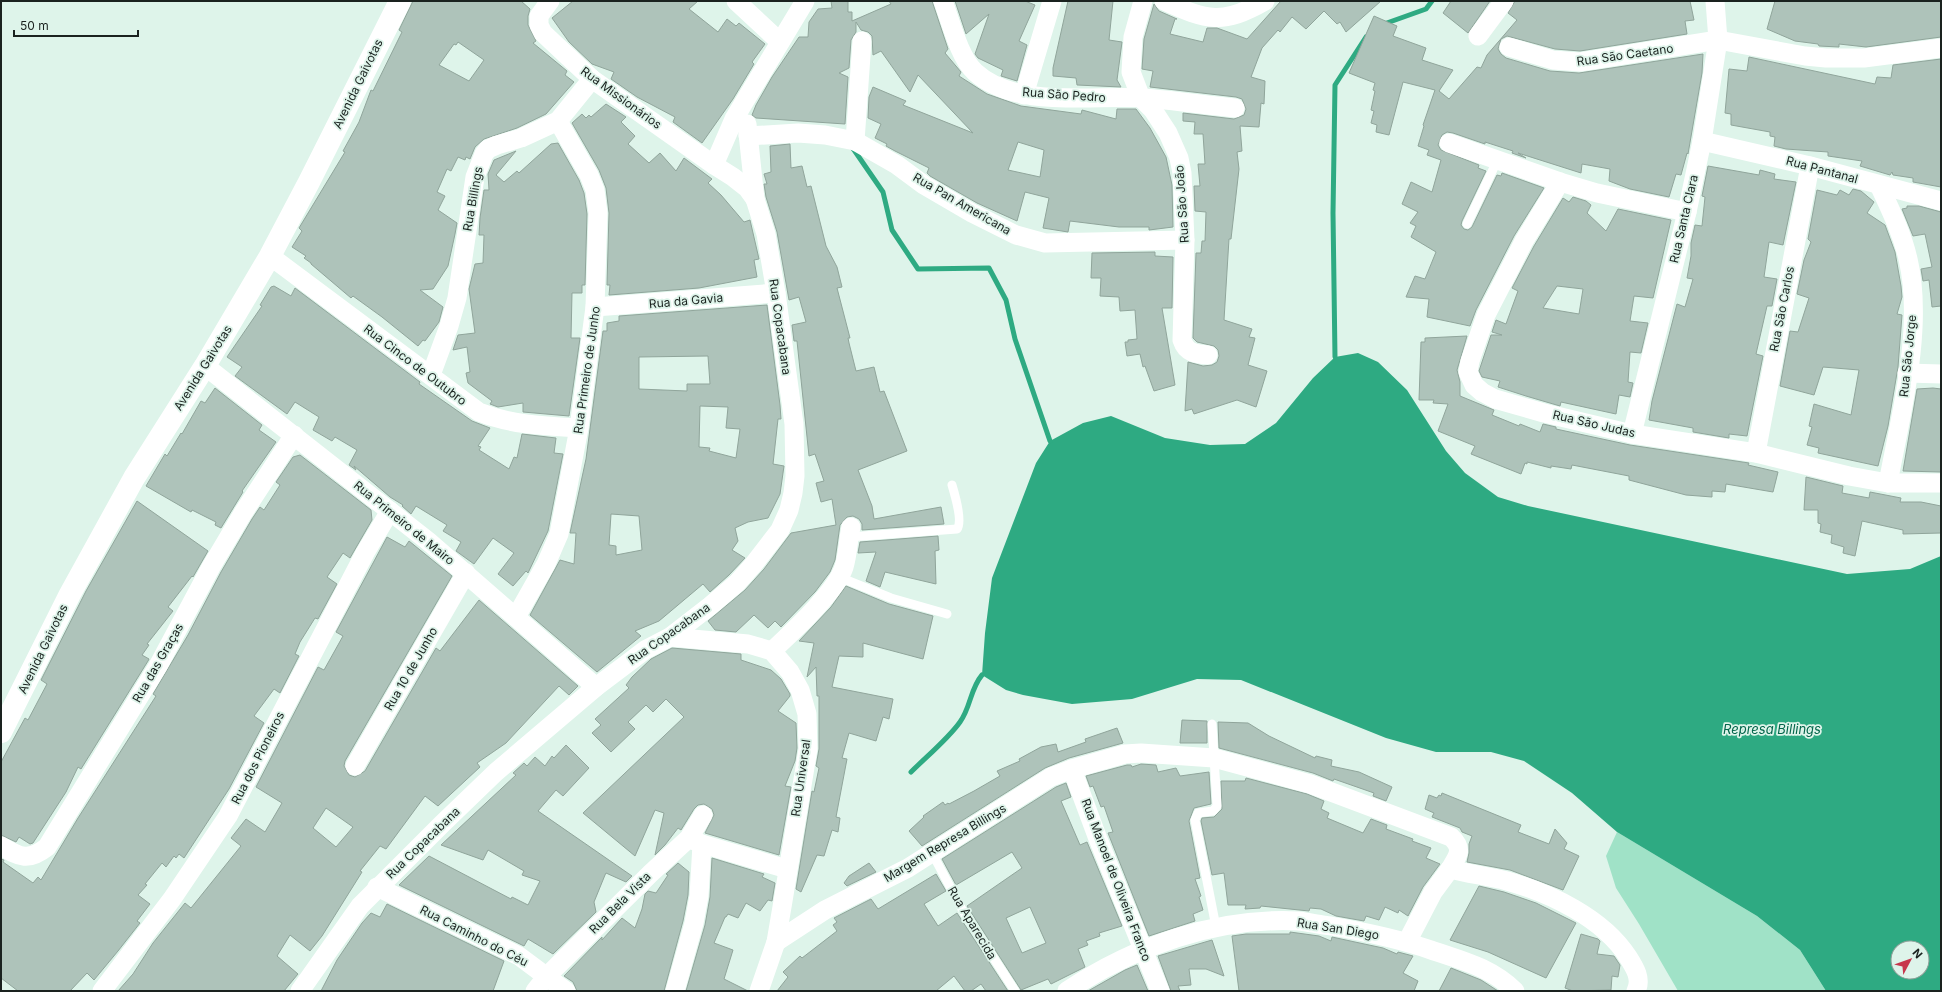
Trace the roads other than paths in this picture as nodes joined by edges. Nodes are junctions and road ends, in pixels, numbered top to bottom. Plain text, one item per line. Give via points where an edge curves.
1 (400, 1) edge
2 (550, 1) edge
3 (736, 1) edge
4 (806, 1) edge
5 (943, 1) edge
6 (1052, 1) edge
7 (1143, 1) edge
8 (1164, 1) edge
9 (1265, 1) edge
10 (1504, 1) edge
11 (1715, 1) edge
12 (1478, 36) dead end
13 (1718, 40) junction
14 (862, 41) dead end
15 (780, 42) junction
16 (1509, 47) dead end
17 (1941, 48) edge
18 (592, 79) junction
19 (1024, 95) junction
20 (1141, 98) junction
21 (745, 100) junction
22 (1235, 108) dead end
23 (558, 121) junction
24 (748, 136) junction
25 (855, 141) junction
26 (1702, 141) junction
27 (1450, 142) dead end
28 (1498, 159) junction
29 (714, 165) junction
30 (1810, 166) junction
31 (1560, 182) junction
32 (1879, 185) junction
33 (755, 199) junction
34 (1941, 201) edge
35 (1687, 212) junction
36 (1467, 224) dead end
37 (1185, 240) junction
38 (270, 256) junction
39 (776, 293) junction
40 (595, 307) junction
41 (1208, 356) dead end
42 (205, 366) junction
43 (1907, 373) junction
44 (1941, 374) edge
45 (431, 375) junction
46 (580, 428) junction
47 (1632, 434) junction
48 (294, 435) junction
49 (1756, 453) junction
50 (1888, 483) junction
51 (1941, 483) edge
52 (952, 485) dead end
53 (390, 512) junction
54 (850, 532) joint
55 (466, 573) junction
56 (839, 578) junction
57 (947, 614) dead end
58 (516, 617) junction
59 (670, 637) junction
60 (772, 651) junction
61 (596, 687) junction
62 (1212, 724) dead end
63 (1, 732) edge
64 (1214, 758) junction
65 (356, 766) dead end
66 (1072, 769) junction
67 (703, 815) dead end
68 (696, 841) junction
69 (1, 846) edge
70 (932, 853) junction
71 (787, 869) junction
72 (1450, 869) junction
73 (377, 887) junction
74 (1216, 927) junction
75 (776, 942) junction
76 (1407, 942) junction
77 (1142, 950) junction
78 (541, 984) edge
79 (102, 991) edge
80 (300, 991) edge
81 (566, 991) edge
82 (675, 991) edge
83 (759, 991) edge
84 (1015, 991) edge
85 (1067, 991) edge
86 (1160, 991) edge
87 (1515, 991) edge
88 (1636, 991) edge

1 - 38 street, Avenida Gaivotas
2 - 18 street, Rua Missionários via 539,16 543,33
3 - 15 street
4 - 15 street
5 - 19 street, Rua São Pedro via 961,52 971,67 988,82
6 - 19 street
7 - 20 street, Rua São João via 1133,36 1130,60 1131,72
8 - 9 street via 1202,17 1214,19 1231,17
10 - 12 street
11 - 13 street, Rua Santa Clara
13 - 16 street, Rua São Caetano via 1580,62 1553,60
13 - 17 street, Rua São Caetano via 1826,58 1864,58
13 - 26 street, Rua Santa Clara
14 - 25 street
15 - 21 street
18 - 23 street, Rua Billings
18 - 29 street, Rua Missionários
19 - 20 street, Rua São Pedro via 1093,99
20 - 22 street, Rua São Pedro
20 - 37 street, Rua São João via 1168,133 1179,158
21 - 24 street
21 - 29 street
23 - 40 street, Rua Primeiro de Junho via 595,190 598,213
23 - 45 street, Rua Billings via 488,149 480,162 457,298
24 - 25 street, Rua Pan Americana via 798,133
24 - 33 street
25 - 37 street, Rua Pan Americana via 897,165 924,185 1016,236 1045,243
26 - 30 street, Rua Pantanal
26 - 35 street, Rua Santa Clara
27 - 28 street
28 - 31 street
28 - 36 lane
29 - 33 street, Rua Copacabana via 747,188
30 - 32 street, Rua Pantanal
30 - 49 street, Rua São Carlos
31 - 35 street via 1597,193
31 - 47 street, Rua São Judas via 1524,241 1486,315 1468,372 1474,385 1495,399
32 - 34 street, Rua Pantanal
32 - 43 street, Rua São Jorge via 1908,259 1913,296 1913,328
33 - 39 street, Rua Copacabana via 766,234
35 - 47 street, Rua Santa Clara
37 - 41 street, Rua São João via 1182,340 1185,348 1192,353
38 - 42 street, Avenida Gaivotas
38 - 45 street, Rua Cinco de Outubro
39 - 40 street, Rua da Gavia
39 - 59 street, Rua Copacabana via 794,424 795,476 789,510 774,539 742,577
40 - 46 street, Rua Primeiro de Junho
42 - 48 street, Rua Primeiro de Mairo
42 - 63 street, Avenida Gaivotas via 134,478 70,594
43 - 44 street
43 - 50 street, Rua São Jorge
45 - 46 street, Rua Cinco de Outubro via 458,398 479,412 496,419
46 - 58 street, Rua Primeiro de Junho via 559,534 546,564
47 - 49 street, Rua São Judas
48 - 53 street, Rua Primeiro de Mairo
48 - 69 street, Rua das Graças via 223,547 158,666 47,846 38,854 28,857 19,856
49 - 50 street, Rua São Judas
50 - 51 street, Rua São Judas
52 - 54 lane via 959,516 957,530
53 - 55 street, Rua Primeiro de Mairo
53 - 79 street, Rua dos Pioneiros via 365,553 228,816 172,899
54 - 56 street via 846,559
55 - 58 street, Rua Primeiro de Mairo
55 - 65 street, Rua 10 de Junho
56 - 57 lane via 891,598
56 - 60 street via 813,610
58 - 61 street, Rua Primeiro de Mairo
59 - 60 street via 748,644
59 - 61 street, Rua Copacabana via 645,650
60 - 71 street, Rua Universal via 797,684 807,714 808,749
61 - 73 street, Rua Copacabana via 496,772
62 - 64 lane
64 - 66 street, Margem Represa Billings via 1125,754
64 - 72 street, Margem Represa Billings via 1310,784 1444,834 1459,844 1458,857
64 - 74 lane via 1218,806 1213,811 1198,813 1195,820
66 - 70 street, Margem Represa Billings via 1051,777
66 - 77 street, Rua Manoel de Oliveira Franco
67 - 68 street, Rua Bela Vista
68 - 71 street
68 - 78 street, Rua Bela Vista via 651,873
68 - 82 street via 699,896
70 - 75 street, Margem Represa Billings via 825,910
70 - 84 lane, Rua Aparecida via 963,911
71 - 75 street, Rua Universal
72 - 76 street via 1433,892
72 - 88 street via 1526,888 1569,907 1592,921 1626,953 1636,971 1639,986
73 - 78 street, Rua Caminho do Céu via 519,956
73 - 80 street, Rua Copacabana via 360,906
74 - 76 street, Rua San Diego via 1265,921 1299,921 1361,931
74 - 77 street, Rua San Diego
75 - 83 street, Rua Universal
76 - 87 street, Rua San Diego via 1490,971
77 - 85 street, Rua San Diego via 1101,969
77 - 86 street, Rua Manoel de Oliveira Franco
78 - 81 street, Rua Caminho do Céu

